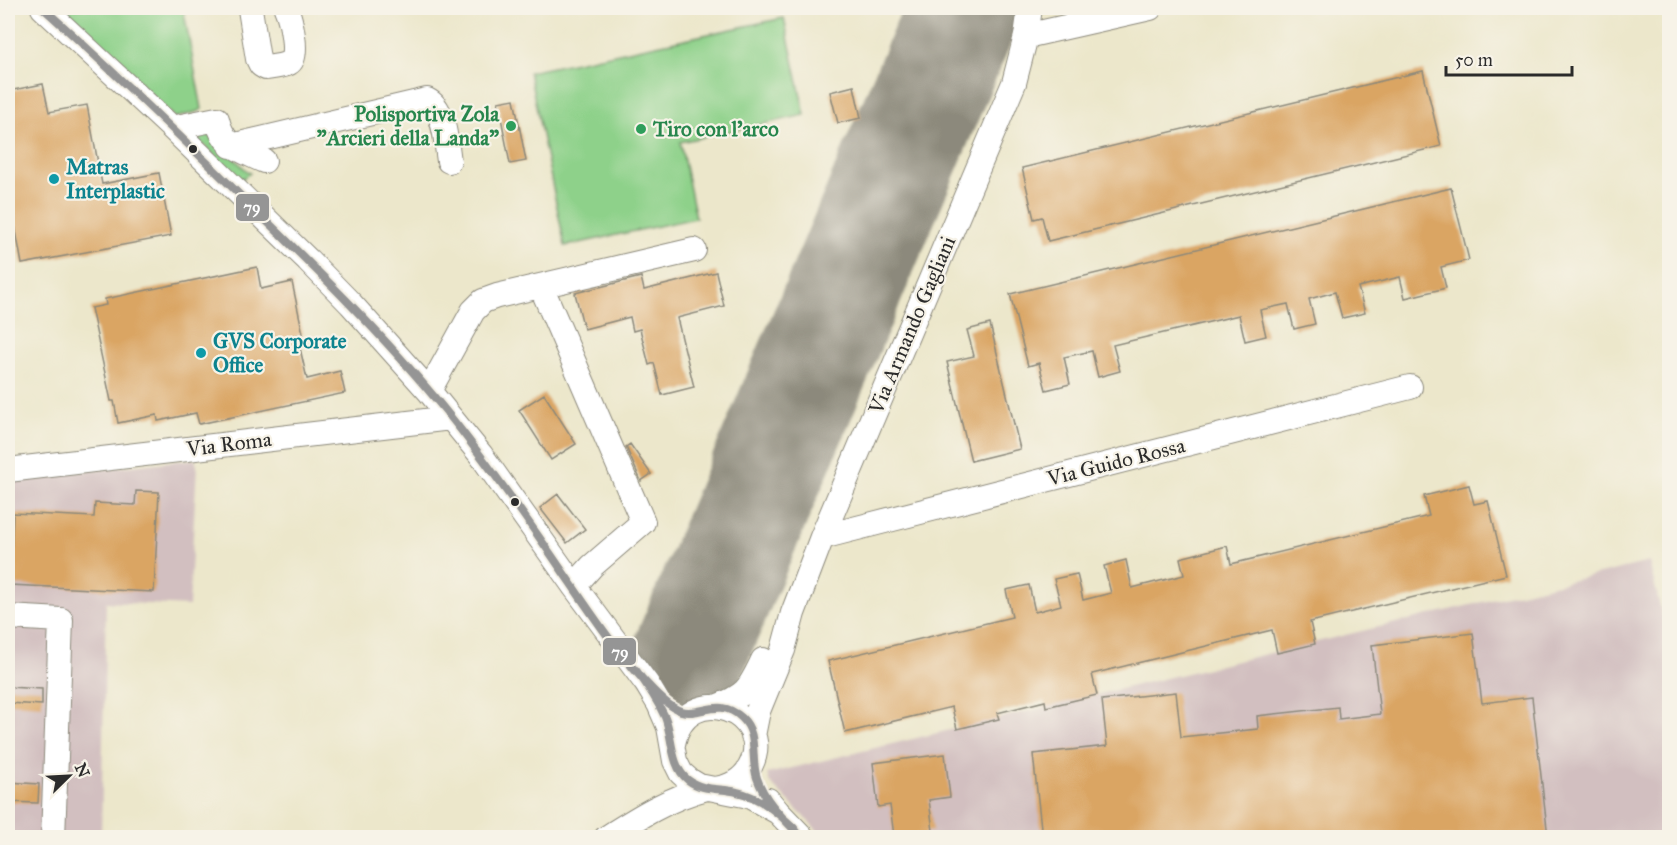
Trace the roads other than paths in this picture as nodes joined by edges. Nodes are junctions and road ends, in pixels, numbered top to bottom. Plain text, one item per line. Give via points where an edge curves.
1 (43, 8) edge
2 (247, 8) edge
3 (286, 8) edge
4 (1030, 8) edge
5 (1150, 8) edge
6 (1026, 36) junction
7 (172, 128) junction
8 (231, 146) junction
9 (264, 161) dead end
10 (449, 161) dead end
11 (694, 250) dead end
12 (541, 286) junction
13 (1410, 387) dead end
14 (429, 391) junction
15 (451, 418) junction
16 (8, 470) edge
17 (822, 537) junction
18 (574, 586) junction
19 (793, 613) junction
20 (8, 616) edge
21 (647, 684) junction
22 (716, 706) junction
23 (692, 712) junction
24 (673, 748) junction
25 (753, 748) junction
26 (711, 788) junction
27 (655, 807) junction
28 (778, 812) junction
29 (53, 837) edge
30 (606, 837) edge
31 (803, 837) edge

1 - 7 street
2 - 3 street via 258,59 266,68 289,63 294,58
4 - 6 street, Via Armando Gagliani
5 - 6 street
6 - 17 street, Via Armando Gagliani via 1014,83
7 - 8 street via 217,119
7 - 14 street via 351,304
8 - 9 street
8 - 10 street via 427,100 440,110
11 - 12 street
12 - 14 street via 497,296 473,311
12 - 18 street via 643,522
13 - 17 street, Via Guido Rossa
14 - 15 street
15 - 16 street, Via Roma
15 - 18 street
17 - 19 street, Via Armando Gagliani
18 - 21 street
19 - 22 street, Via Armando Gagliani via 771,642 752,684 739,697
19 - 25 street, Via Armando Gagliani via 783,650 758,711
20 - 29 street via 61,620
21 - 23 street via 670,706
21 - 24 street via 669,727
22 - 23 street
22 - 25 street via 741,717 748,726
23 - 24 street via 680,724
24 - 26 street via 681,772 689,780
24 - 27 street via 666,792
25 - 26 street via 741,778 731,785
25 - 28 street via 756,776
26 - 27 street via 681,795
26 - 28 street via 749,796
27 - 30 street
28 - 31 street

